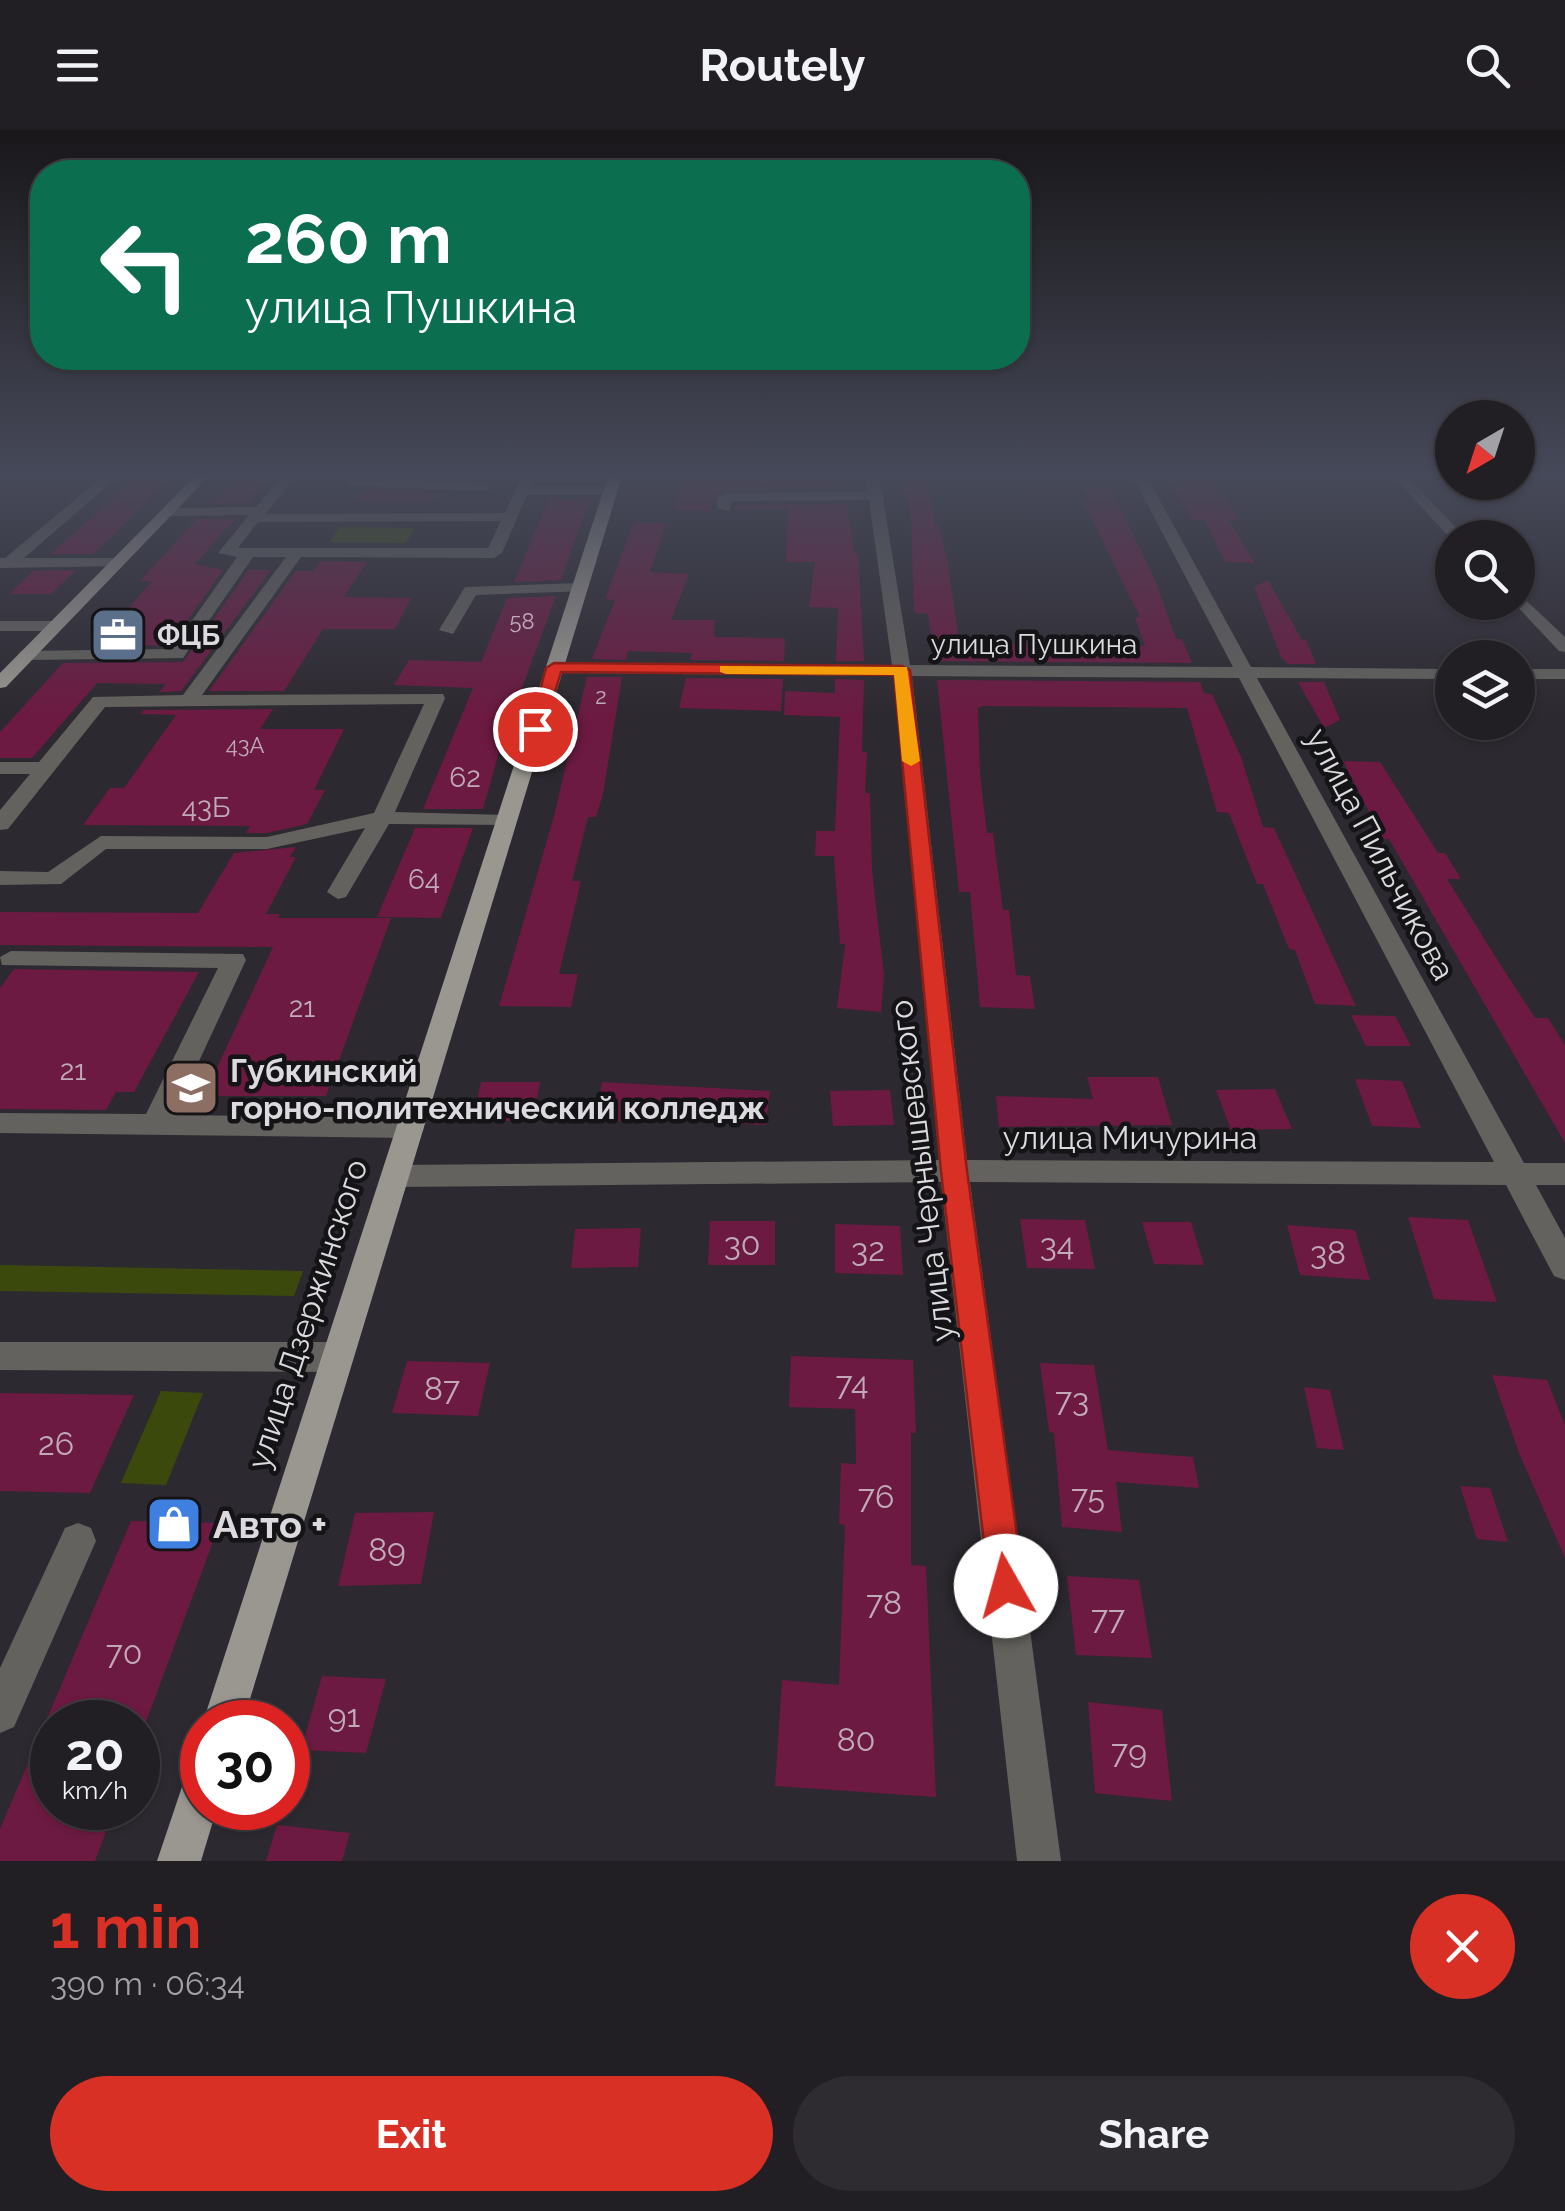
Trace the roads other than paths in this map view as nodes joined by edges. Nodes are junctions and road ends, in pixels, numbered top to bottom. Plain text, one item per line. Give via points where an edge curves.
1 (248, 553) edge
2 (126, 554) edge
3 (295, 554) edge
4 (590, 554) edge
5 (884, 554) edge
6 (1182, 554) edge
7 (5, 563) edge
8 (117, 563) junction
9 (579, 588) junction
10 (1535, 616) edge
11 (0, 626) edge
12 (55, 626) junction
13 (447, 630) dead end
14 (1565, 648) edge
15 (27, 655) junction
16 (554, 668) junction
17 (902, 670) junction
18 (1246, 672) junction
19 (1435, 674) edge
20 (1535, 674) edge
21 (1565, 674) edge
22 (0, 683) edge
23 (189, 700) junction
24 (0, 768) edge
25 (46, 768) junction
26 (382, 818) junction
27 (506, 821) junction
28 (0, 824) edge
29 (0, 878) edge
30 (338, 892) dead end
31 (11, 960) dead end
32 (0, 1123) edge
33 (156, 1125) junction
34 (410, 1128) junction
35 (954, 1171) junction
36 (1516, 1173) junction
37 (1565, 1174) edge
38 (395, 1176) junction
39 (1565, 1267) edge
40 (0, 1356) edge
41 (337, 1357) junction
42 (78, 1541) dead end
43 (230, 1700) edge
44 (4, 1705) edge
45 (189, 1830) edge
46 (179, 1861) edge
47 (1038, 1861) edge

1 - 15 street via 177,654
2 - 8 main road
3 - 23 street
4 - 9 main road, улица Дзержинского
5 - 17 street, улица Чернышевского
6 - 18 street, улица Пильчикова
7 - 8 street
8 - 12 main road
9 - 13 street via 471,590
9 - 16 main road, улица Дзержинского
10 - 14 street
11 - 12 street
12 - 15 main road
15 - 22 main road
16 - 17 street, улица Пушкина
16 - 27 main road, улица Дзержинского
17 - 18 street, улица Пушкина
17 - 35 street, улица Чернышевского
18 - 19 street, улица Пушкина
18 - 36 street, улица Пильчикова
20 - 21 street
23 - 25 street via 100,701
23 - 26 street via 436,698
24 - 25 street
25 - 28 street
26 - 27 street
26 - 29 street via 267,843 100,842 53,879
26 - 30 street
27 - 34 main road, улица Дзержинского
31 - 33 street via 234,960
32 - 33 street
33 - 34 street
34 - 38 main road, улица Дзержинского
35 - 36 street, улица Мичурина
35 - 38 street, улица Мичурина
35 - 47 street, улица Чернышевского
36 - 37 street, улица Мичурина
36 - 39 street, улица Пильчикова
38 - 41 main road, улица Дзержинского
40 - 41 street
41 - 43 main road, улица Дзержинского
42 - 44 street
45 - 46 main road

